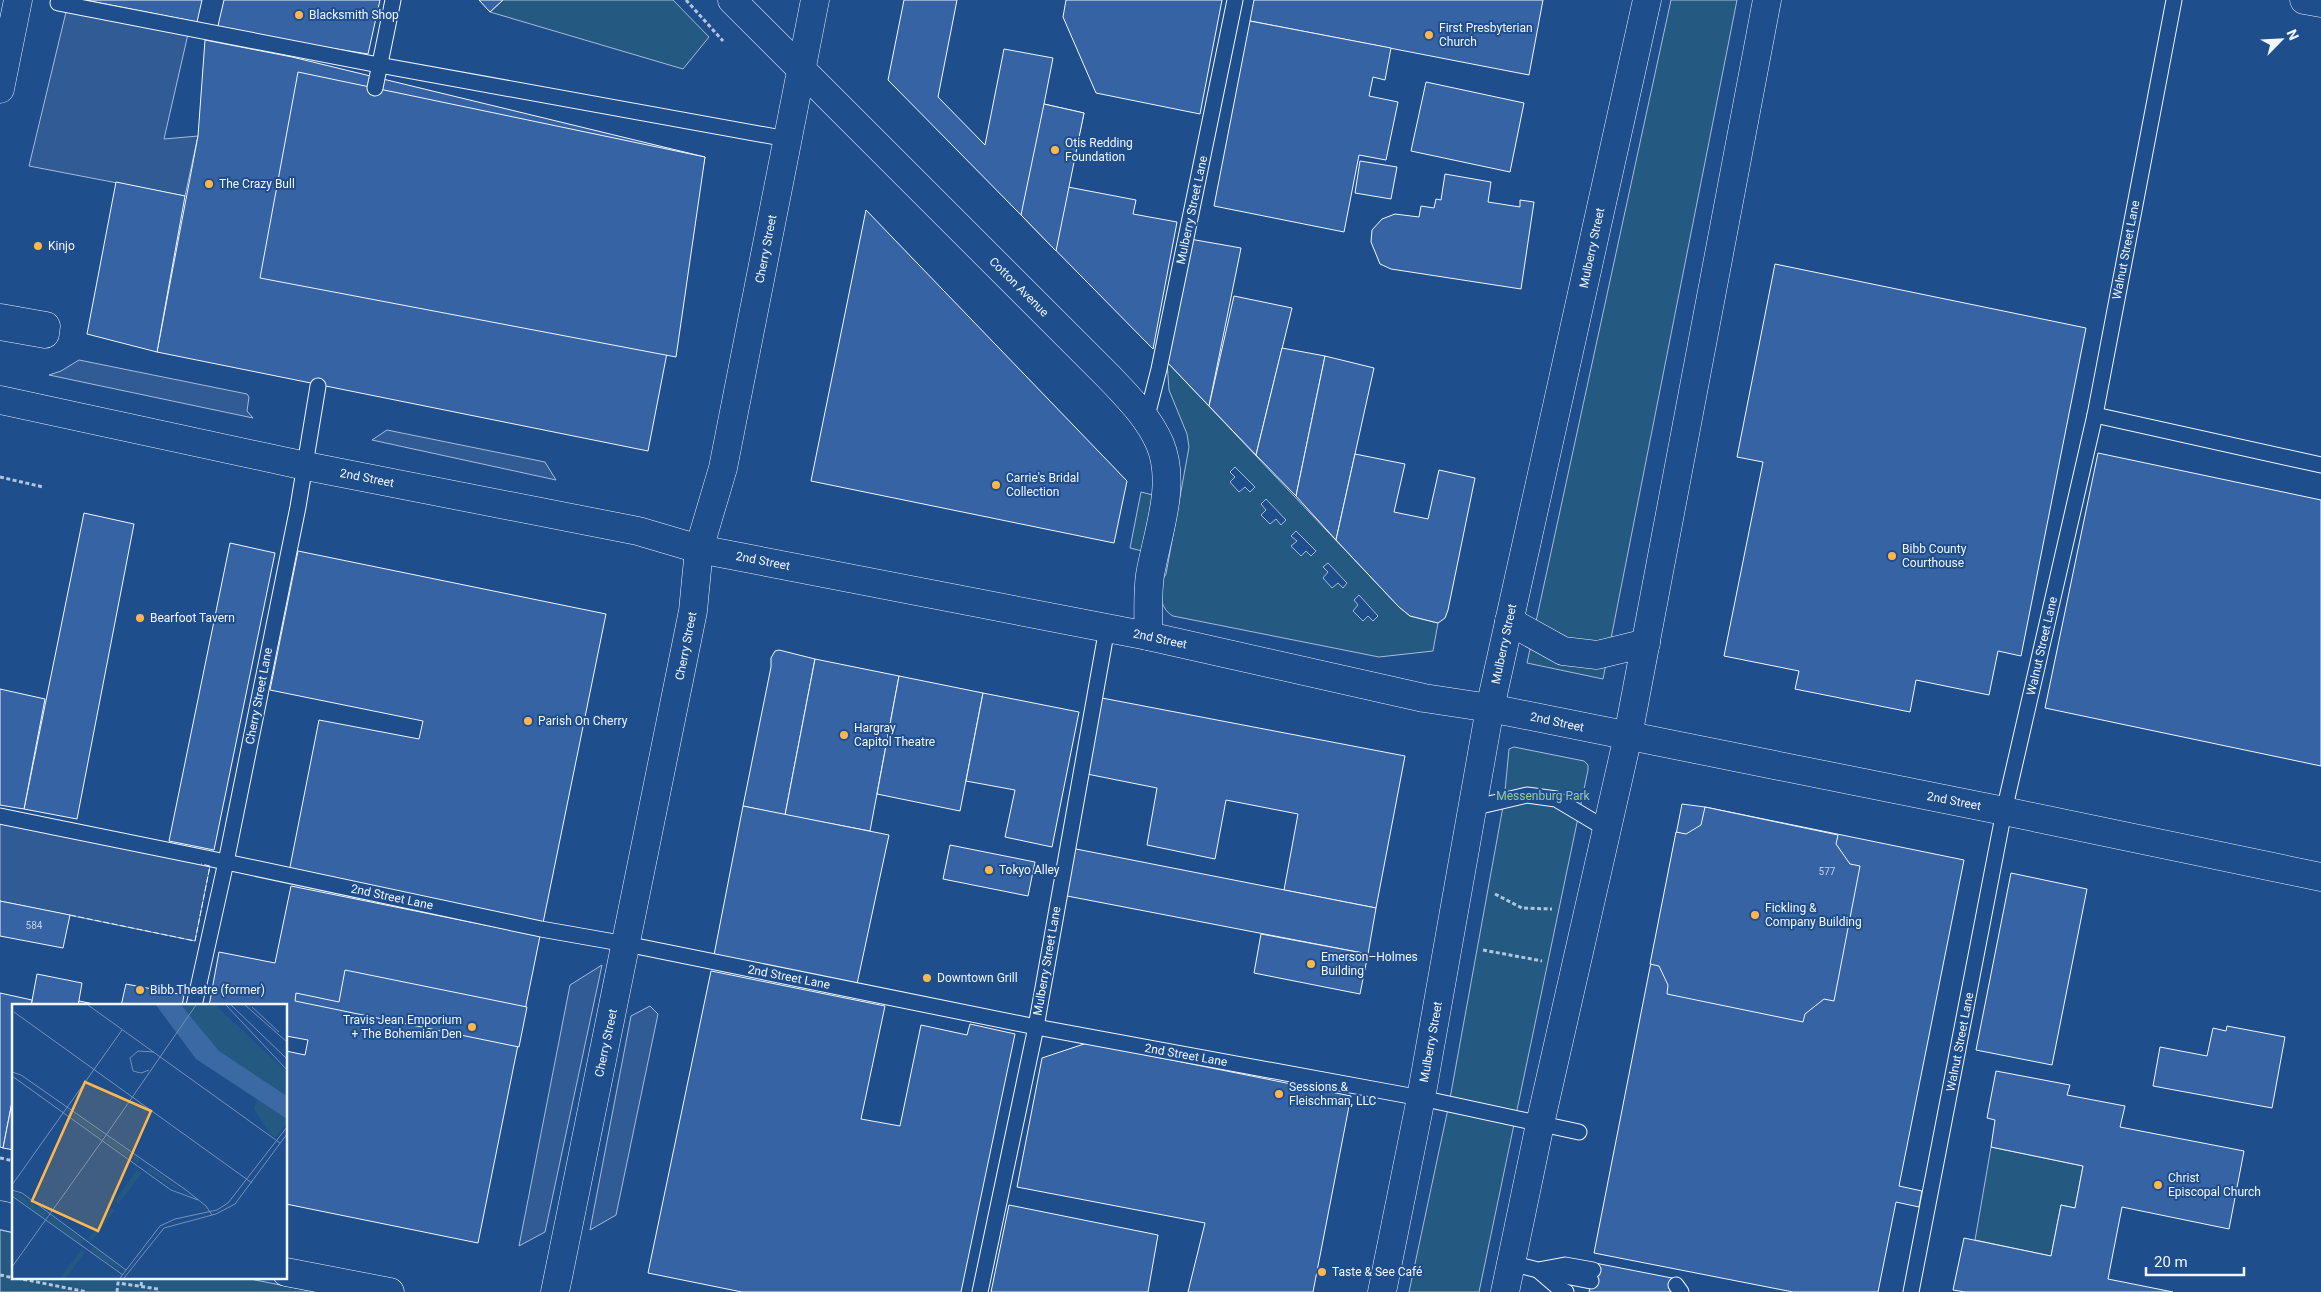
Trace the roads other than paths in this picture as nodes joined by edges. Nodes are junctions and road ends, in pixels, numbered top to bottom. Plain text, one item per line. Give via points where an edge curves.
1 (18, 0) edge
2 (393, 0) edge
3 (732, 0) edge
4 (815, 0) edge
5 (1235, 0) edge
6 (1647, 0) edge
7 (1767, 0) edge
8 (2174, 0) edge
9 (2304, 0) edge
10 (58, 3) dead end
11 (2321, 3) edge
12 (378, 65) junction
13 (801, 70) junction
14 (375, 88) dead end
15 (0, 89) edge
16 (787, 138) junction
17 (318, 386) dead end
18 (0, 400) edge
19 (2095, 415) junction
20 (1146, 420) junction
21 (306, 466) junction
22 (2321, 466) edge
23 (699, 549) junction
24 (1509, 622) junction
25 (1107, 628) junction
26 (1148, 636) junction
27 (1646, 643) junction
28 (1490, 708) junction
29 (1628, 736) junction
30 (1472, 808) junction
31 (2004, 811) junction
32 (0, 816) edge
33 (1608, 830) junction
34 (226, 862) junction
35 (2321, 877) edge
36 (626, 944) junction
37 (194, 1004) edge
38 (1036, 1027) junction
39 (1421, 1098) junction
40 (1540, 1124) junction
41 (1579, 1132) dead end
42 (1510, 1263) junction
43 (1538, 1270) junction
44 (288, 1272) edge
45 (1592, 1276) dead end
46 (364, 1290) edge
47 (390, 1292) edge
48 (555, 1292) edge
49 (980, 1292) edge
50 (1382, 1292) edge
51 (1505, 1292) edge
52 (1566, 1292) edge
53 (1911, 1292) edge

1 - 15 street
2 - 12 lane
3 - 13 street, Cotton Avenue
4 - 13 street, Cherry Street
5 - 20 lane, Mulberry Street Lane
6 - 24 street, Mulberry Street
7 - 27 street
8 - 19 lane, Walnut Street Lane
9 - 11 street
10 - 12 lane
12 - 14 lane
12 - 16 lane
13 - 16 street, Cherry Street
13 - 20 street, Cotton Avenue via 1109,377
16 - 23 street, Cherry Street via 723,468
17 - 21 lane, Cherry Street Lane
18 - 21 street, 2nd Street
19 - 22 lane
19 - 31 lane, Walnut Street Lane
20 - 26 street, Cotton Avenue via 1160,445 1167,475 1150,578
21 - 23 street, 2nd Street via 638,531
21 - 34 lane, Cherry Street Lane
23 - 25 street, 2nd Street
23 - 36 street, Cherry Street via 694,612
24 - 27 street via 1563,651 1597,655
24 - 28 street, Mulberry Street
25 - 26 street, 2nd Street
25 - 38 lane, Mulberry Street Lane
26 - 28 street, 2nd Street via 1424,698
27 - 29 street
28 - 29 street, 2nd Street
28 - 30 street, Mulberry Street
29 - 31 street, 2nd Street
29 - 33 street
30 - 33 lane via 1527,794 1556,799
30 - 39 street, Mulberry Street
31 - 35 street, 2nd Street
31 - 53 lane, Walnut Street Lane
32 - 34 lane, 2nd Street Lane
33 - 40 street
34 - 36 lane, 2nd Street Lane
34 - 37 lane, Cherry Street Lane
36 - 38 lane, 2nd Street Lane
36 - 48 street, Cherry Street
38 - 39 lane, 2nd Street Lane
38 - 49 lane, Mulberry Street Lane
39 - 40 lane, 2nd Street Lane
39 - 50 street, Mulberry Street
40 - 41 lane, 2nd Street Lane
40 - 42 street
42 - 43 lane
42 - 51 street
43 - 45 lane via 1565,1265
43 - 52 lane
44 - 46 street
46 - 47 street

